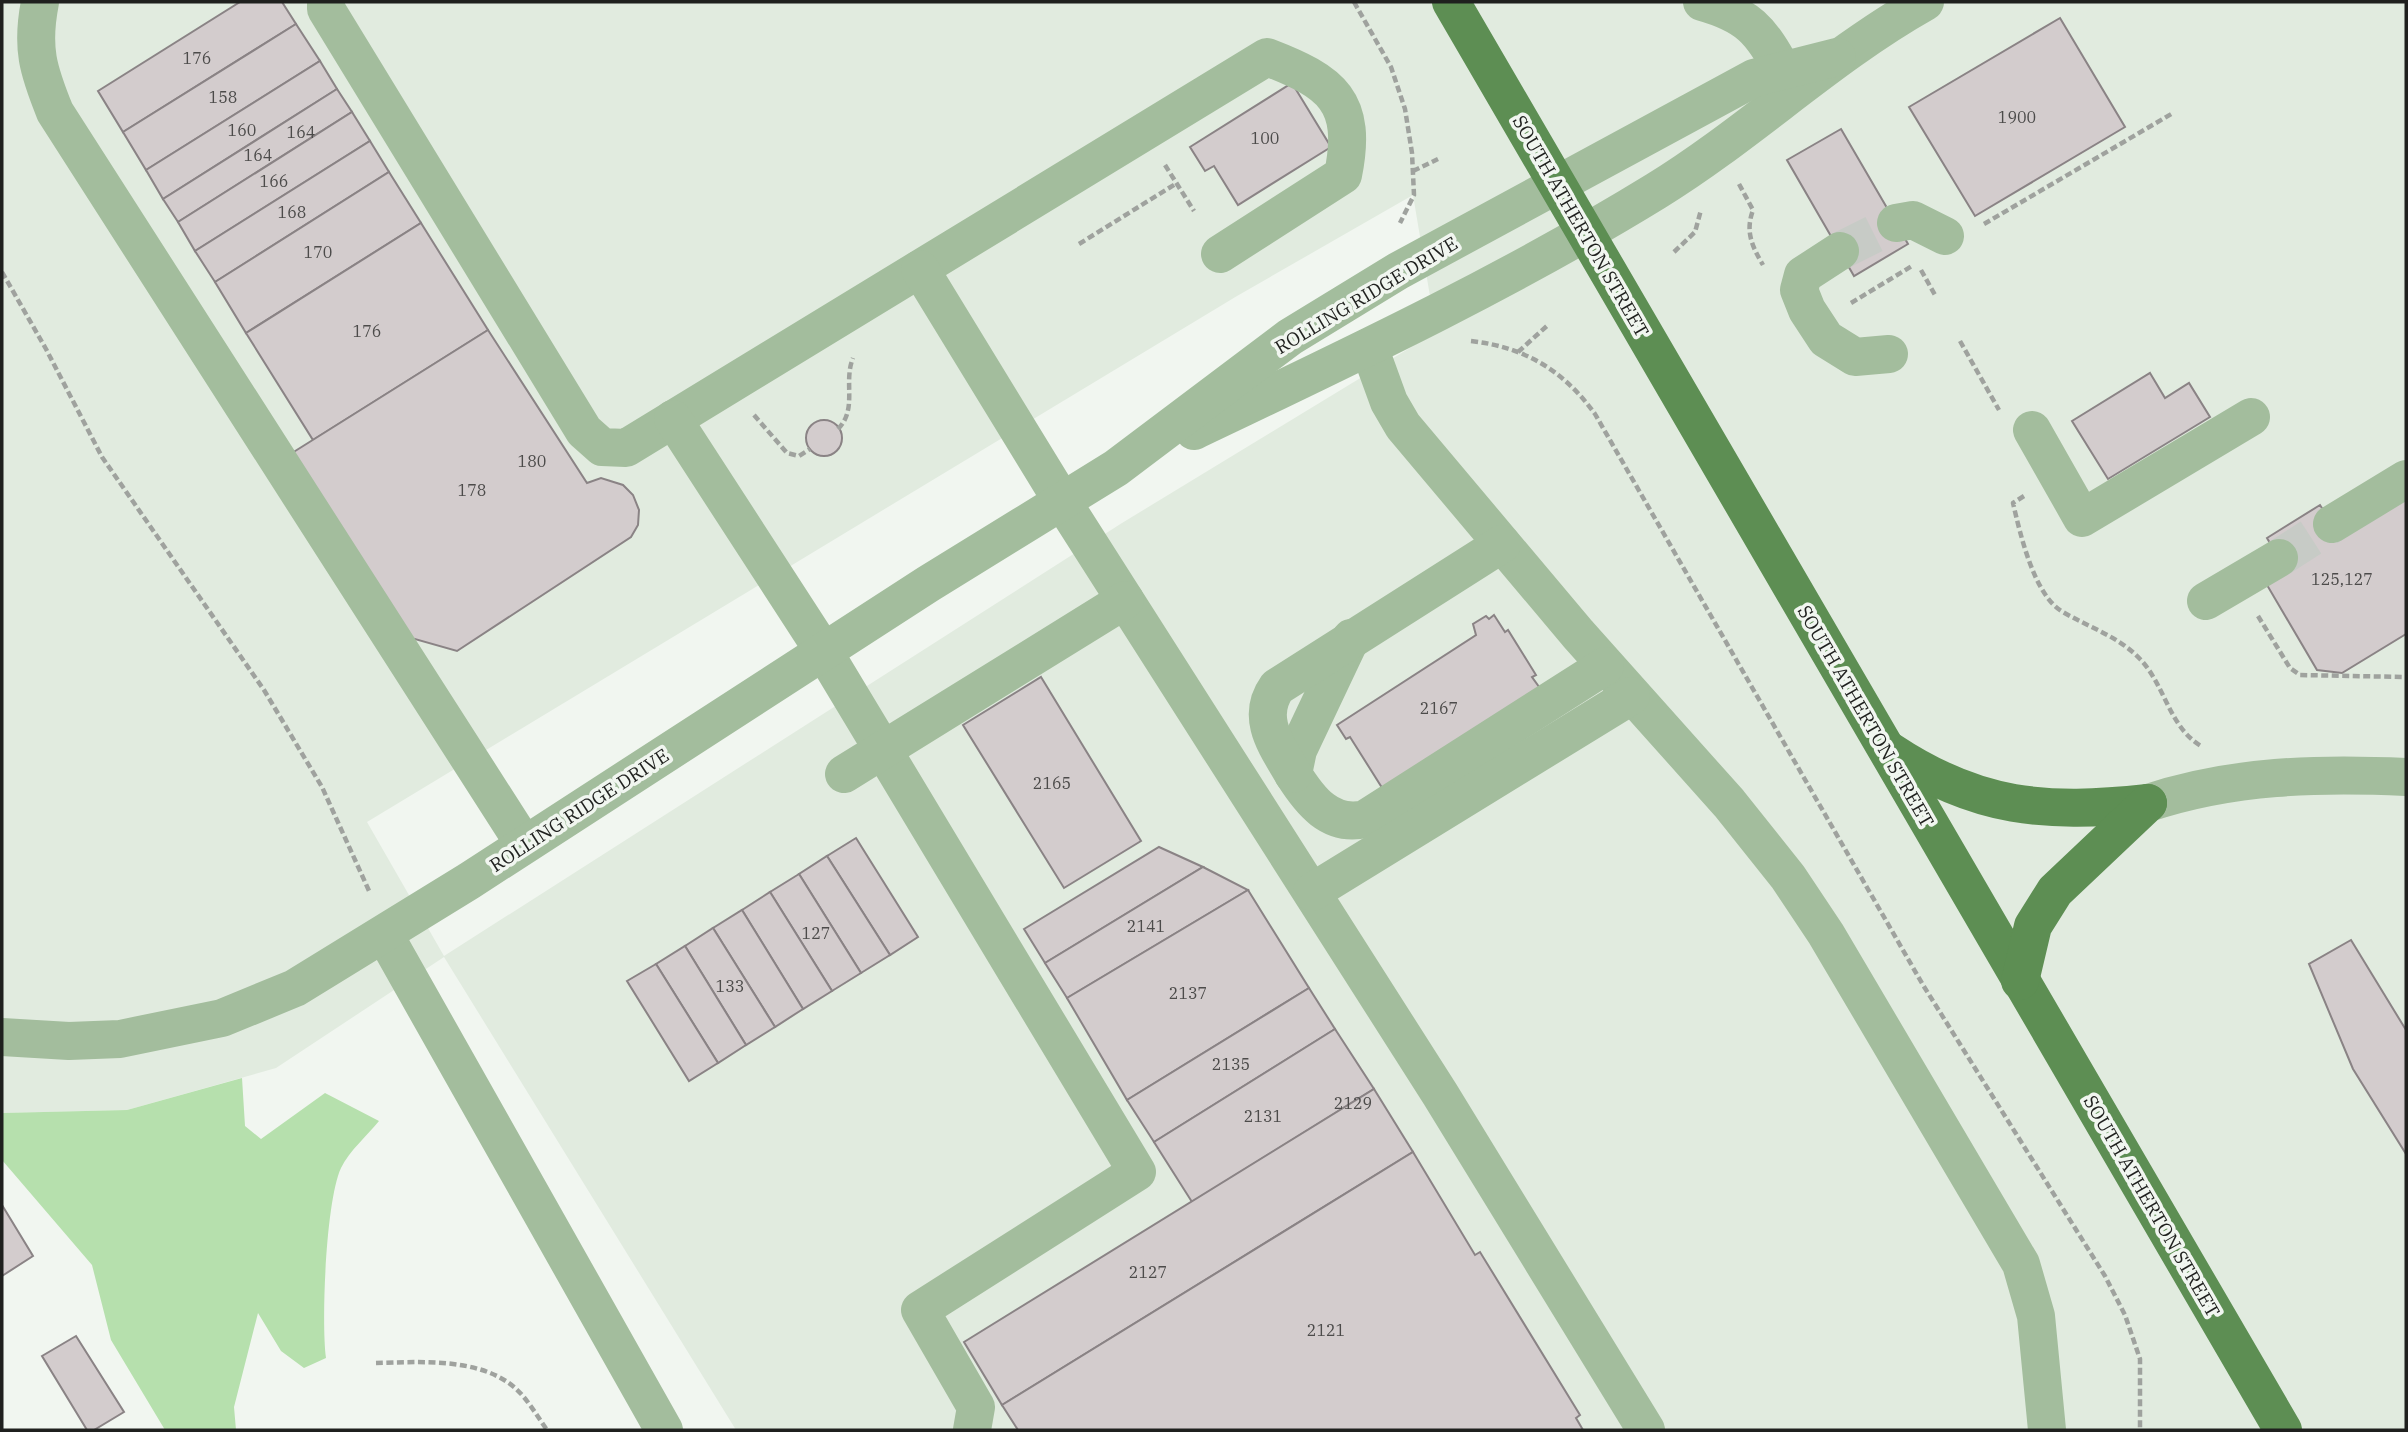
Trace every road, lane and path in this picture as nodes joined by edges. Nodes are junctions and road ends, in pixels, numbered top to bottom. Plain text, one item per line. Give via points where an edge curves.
1 (40, 2) edge
2 (326, 2) edge
3 (1354, 2) edge
4 (1451, 2) edge
5 (1702, 2) edge
6 (1903, 7) edge
7 (1837, 58) junction
8 (1783, 71) junction
9 (2173, 113) dead end
10 (1438, 159) dead end
11 (1413, 171) junction
12 (1177, 183) dead end
13 (1557, 185) junction
14 (1896, 223) tunnel mouth
15 (1983, 224) dead end
16 (1395, 233) dead end
17 (1584, 233) junction
18 (1945, 236) dead end
19 (1079, 244) dead end
20 (1840, 251) tunnel mouth
21 (1220, 254) dead end
22 (920, 269) junction
23 (2, 272) edge
24 (1935, 295) dead end
25 (1841, 309) dead end
26 (1548, 325) dead end
27 (1466, 341) dead end
28 (1960, 341) dead end
29 (857, 347) dead end
30 (1369, 347) junction
31 (1518, 352) junction
32 (1889, 354) dead end
33 (749, 409) dead end
34 (2251, 417) dead end
35 (673, 419) junction
36 (2017, 421) joint
37 (838, 429) dead end
38 (810, 449) dead end
39 (1116, 468) junction
40 (2406, 479) edge
41 (2032, 491) dead end
42 (1062, 501) junction
43 (2332, 524) tunnel mouth
44 (1502, 544) junction
45 (2279, 558) tunnel mouth
46 (1125, 600) junction
47 (2206, 601) dead end
48 (2254, 606) dead end
49 (824, 652) junction
50 (1605, 666) junction
51 (2404, 677) dead end
52 (1632, 696) junction
53 (1885, 748) junction
54 (882, 750) junction
55 (2209, 750) dead end
56 (844, 774) dead end
57 (2406, 777) edge
58 (2148, 803) junction
59 (524, 844) junction
60 (1312, 892) junction
61 (380, 920) junction
62 (2020, 981) junction
63 (2, 1037) edge
64 (376, 1363) dead end
65 (548, 1430) edge
66 (664, 1430) edge
67 (972, 1430) edge
68 (1646, 1430) edge
69 (2047, 1430) edge
70 (2140, 1430) edge
71 (2283, 1430) edge

1 - 59 street via 34,32 37,67 55,112
2 - 35 street via 326,9 584,431 602,447 626,448
3 - 11 path via 1391,67 1405,109
4 - 13 main road, SOUTH ATHERTON STREET
5 - 8 street via 1731,10 1749,23 1765,38
6 - 7 street, ROLLING RIDGE DRIVE
7 - 8 street, ROLLING RIDGE DRIVE
7 - 17 street, ROLLING RIDGE DRIVE via 1659,189
8 - 13 street, ROLLING RIDGE DRIVE via 1754,78
9 - 15 path
10 - 11 path
11 - 16 path via 1414,195
12 - 19 path
13 - 17 main road, SOUTH ATHERTON STREET
13 - 39 street, ROLLING RIDGE DRIVE via 1398,271 1290,337
14 - 18 street via 1913,220
17 - 30 street, ROLLING RIDGE DRIVE
17 - 53 main road, SOUTH ATHERTON STREET
20 - 32 street via 1803,275 1799,290 1807,310 1826,339 1856,356
21 - 22 street via 1343,175 1349,146 1347,120 1330,92 1302,71 1267,57
22 - 35 street
22 - 42 street
23 - 61 path via 102,457 271,701 321,788
24 - 25 path via 1918,263
26 - 31 path
27 - 31 path
28 - 36 path
29 - 37 path via 849,365 848,414
30 - 39 street, ROLLING RIDGE DRIVE
30 - 44 street via 1398,419
31 - 70 path via 1558,372 1595,414 1923,985 2105,1276 2125,1314 2140,1359
33 - 38 path via 787,453 799,456
34 - 36 street via 2082,518
35 - 49 street
39 - 42 street, ROLLING RIDGE DRIVE
40 - 43 street
41 - 55 path via 2013,503 2026,556 2053,603 2110,635 2141,660 2179,725
42 - 46 street
42 - 49 street, ROLLING RIDGE DRIVE
44 - 50 street
44 - 50 street via 1351,638 1298,750 1293,774 1322,811 1345,820 1365,819
45 - 47 street
46 - 54 street
46 - 60 street
48 - 51 path via 2290,668 2300,675
49 - 54 street
49 - 59 street, ROLLING RIDGE DRIVE
50 - 52 street
52 - 60 street
52 - 69 street via 1729,803 1788,877 2014,1250 2036,1316
53 - 58 main road via 1920,771 2002,803 2092,809
53 - 62 main road, SOUTH ATHERTON STREET
54 - 56 street
54 - 67 street via 1137,1172 920,1310 976,1407
57 - 58 street via 2254,778
58 - 62 main road via 2055,891 2033,926
59 - 61 street, ROLLING RIDGE DRIVE
60 - 68 street
61 - 63 street, ROLLING RIDGE DRIVE via 295,988 222,1018 120,1039
61 - 66 street
62 - 71 main road, SOUTH ATHERTON STREET
64 - 65 path via 436,1362 484,1371 517,1389

